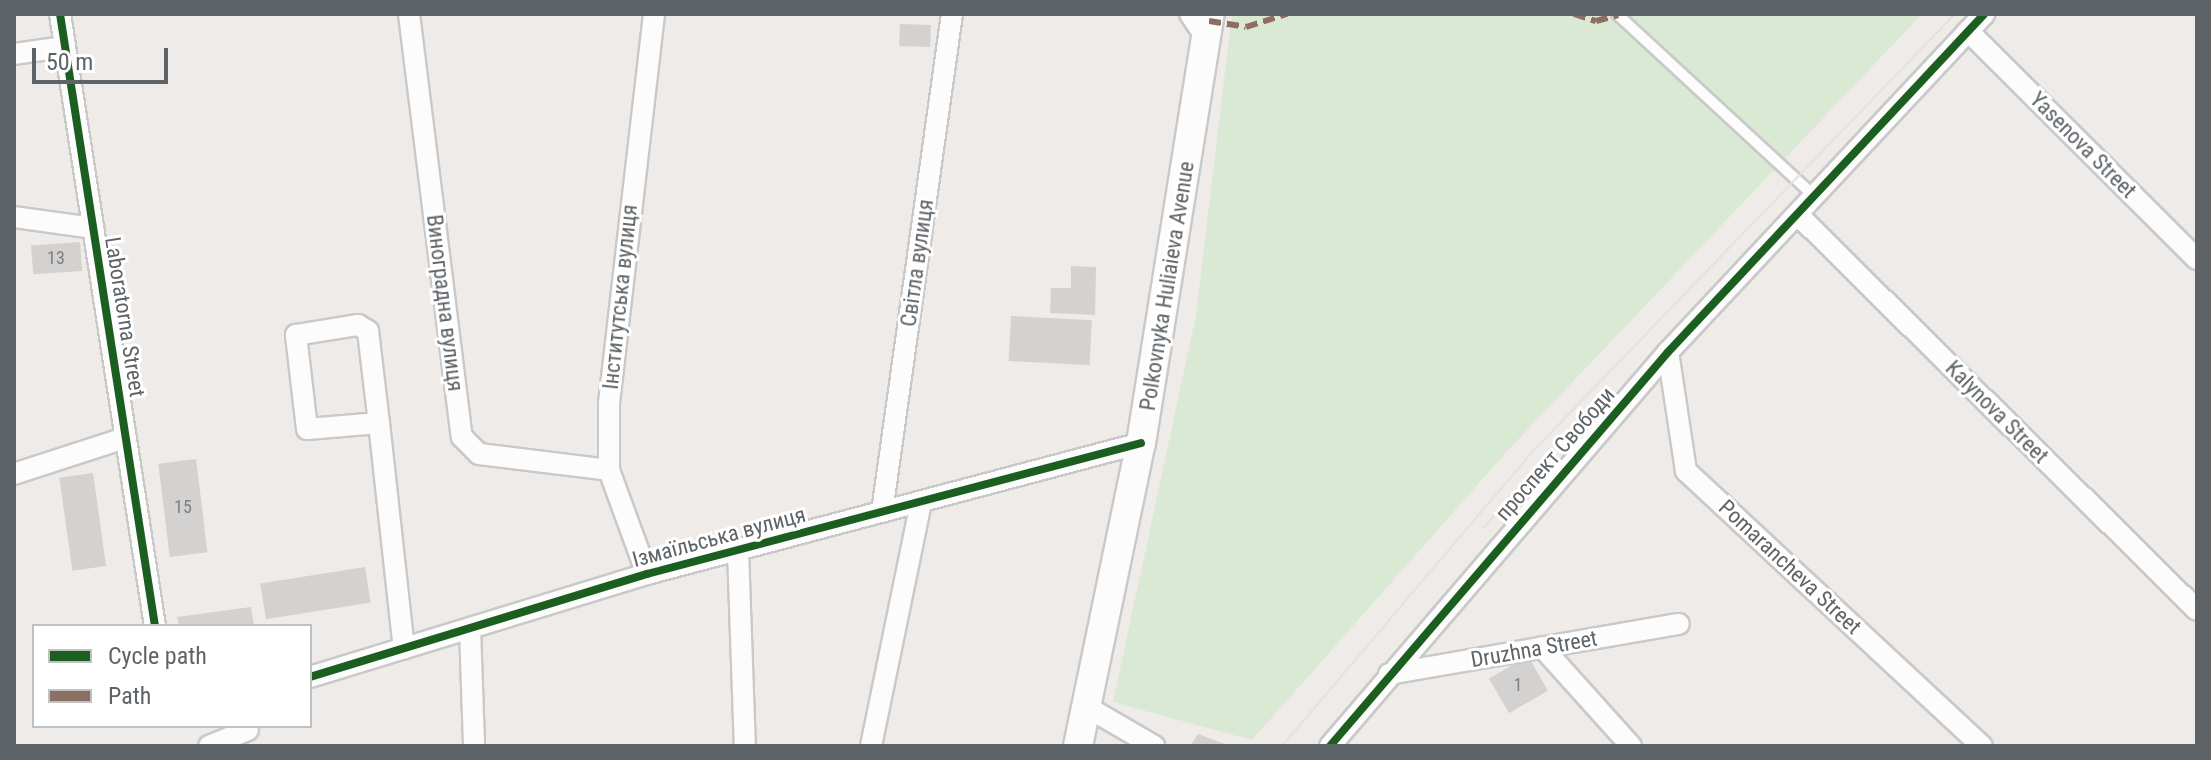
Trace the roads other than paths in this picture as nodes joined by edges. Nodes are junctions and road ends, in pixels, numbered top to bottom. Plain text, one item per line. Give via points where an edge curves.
1 (60, 14) edge
2 (409, 14) edge
3 (654, 14) edge
4 (952, 14) edge
5 (1190, 14) edge
6 (1617, 14) edge
7 (1984, 14) edge
8 (1208, 27) edge
9 (1968, 31) junction
10 (64, 47) junction
11 (14, 54) edge
12 (1815, 197) junction
13 (1798, 215) junction
14 (14, 217) edge
15 (93, 228) junction
16 (2197, 259) edge
17 (1668, 352) junction
18 (379, 423) junction
19 (125, 438) junction
20 (1141, 443) junction
21 (609, 470) junction
22 (14, 474) edge
23 (921, 502) junction
24 (882, 512) junction
25 (738, 550) junction
26 (647, 574) junction
27 (2197, 610) edge
28 (155, 624) edge
29 (1679, 624) dead end
30 (470, 629) junction
31 (1542, 647) junction
32 (404, 649) junction
33 (1389, 674) junction
34 (312, 676) edge
35 (1085, 732) edge
36 (248, 734) edge
37 (209, 746) edge
38 (474, 746) edge
39 (745, 746) edge
40 (871, 746) edge
41 (1154, 746) edge
42 (1330, 746) edge
43 (1631, 746) edge
44 (1982, 746) edge

1 - 10 street, Laboratorna Street
2 - 21 street, Виноградна вулиця via 462,437 479,454
3 - 21 street, Інститутська вулиця via 611,361
4 - 24 street, Світла вулиця
5 - 8 street
6 - 12 lane
7 - 9 street, проспект Свободи
8 - 20 main road, Polkovnyka Huliaieva Avenue
9 - 12 street, проспект Свободи
9 - 16 street, Yasenova Street
10 - 11 street
10 - 15 street, Laboratorna Street
12 - 13 street, проспект Свободи
13 - 17 street, проспект Свободи
13 - 27 street, Kalynova Street
14 - 15 street
15 - 19 street, Laboratorna Street
17 - 33 street, проспект Свободи
17 - 44 street, Pomarancheva Street via 1686,471
18 - 18 street via 307,429 296,335 358,325 368,331
18 - 32 street
19 - 22 street
19 - 28 street, Laboratorna Street
20 - 23 street, Ізмаїльська вулиця
20 - 35 main road, Polkovnyka Huliaieva Avenue
21 - 26 street, Інститутська вулиця
23 - 24 street, Ізмаїльська вулиця
23 - 40 street
24 - 25 street, Ізмаїльська вулиця
25 - 26 street, Ізмаїльська вулиця
25 - 39 street
26 - 30 street, Ізмаїльська вулиця
29 - 31 street, Druzhna Street
30 - 32 street, Ізмаїльська вулиця
30 - 38 street
31 - 33 street, Druzhna Street
31 - 43 street
32 - 34 street, Ізмаїльська вулиця
33 - 42 street, проспект Свободи
35 - 41 street
36 - 37 street

